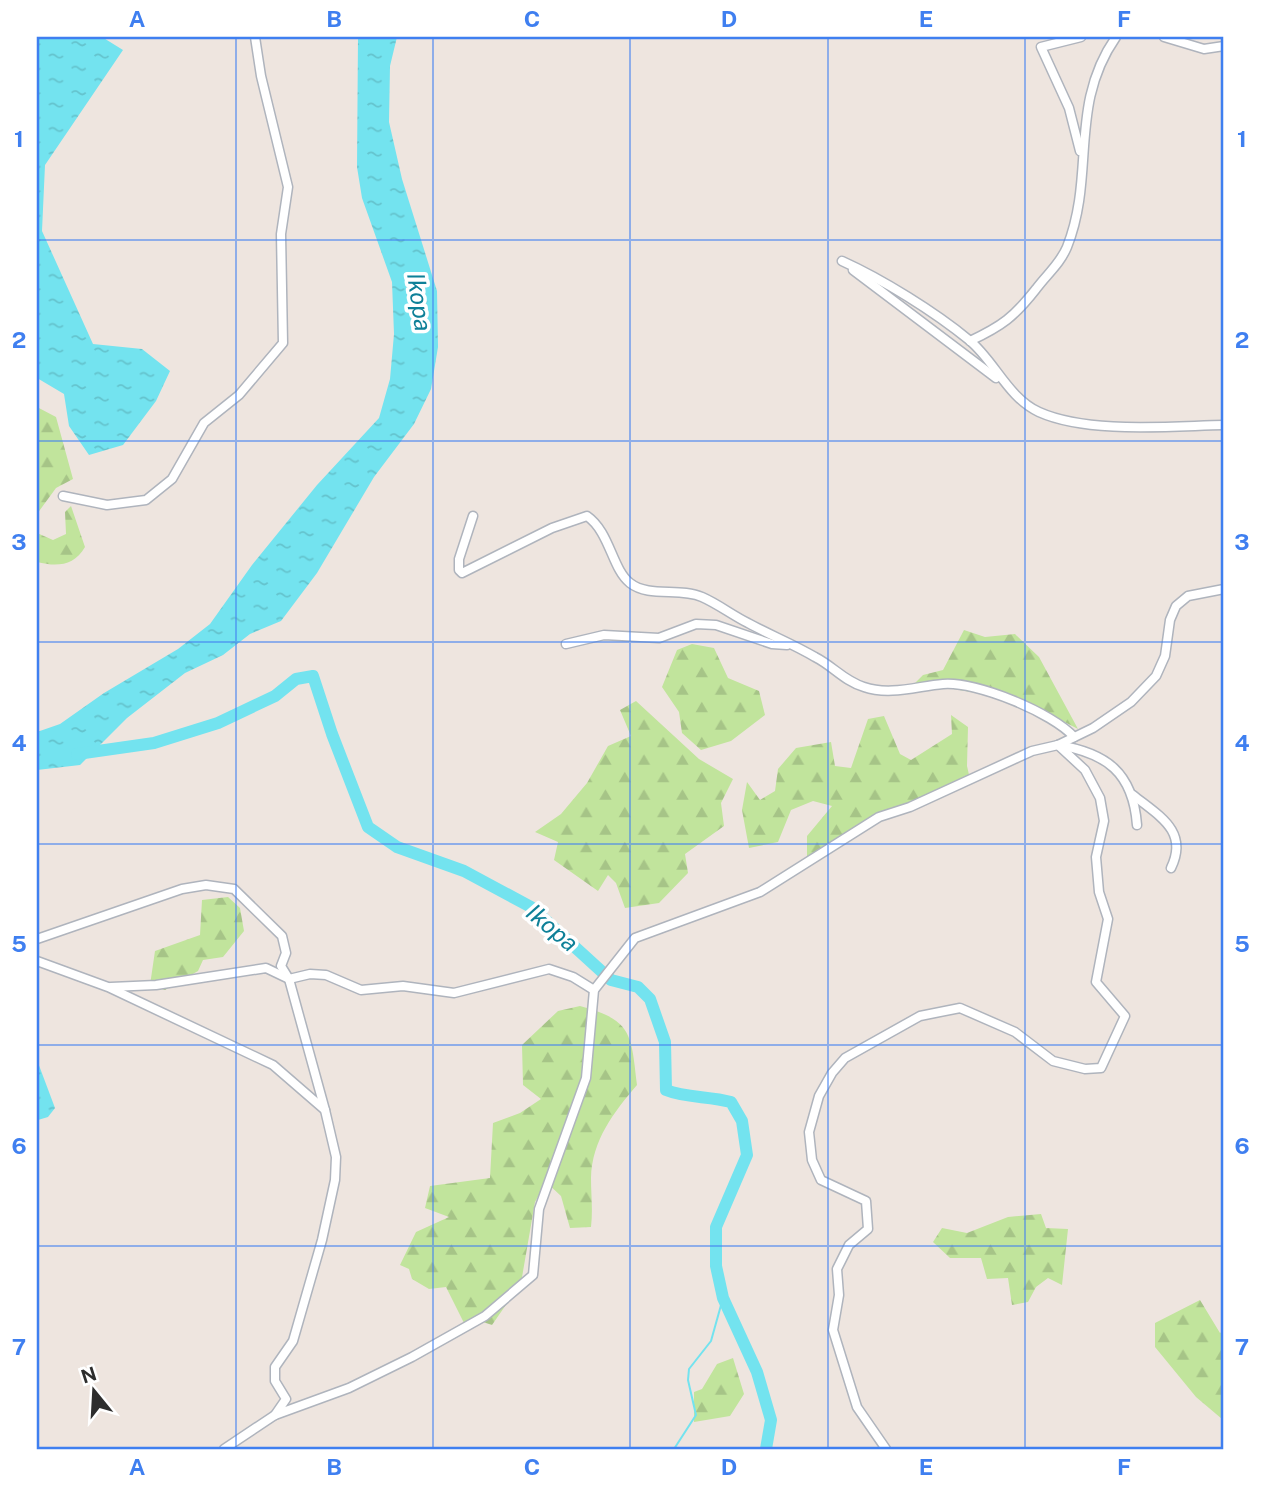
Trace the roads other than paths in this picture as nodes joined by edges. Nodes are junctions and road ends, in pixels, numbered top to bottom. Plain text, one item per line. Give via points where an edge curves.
1 (255, 37) edge
2 (1081, 37) edge
3 (1116, 37) edge
4 (1164, 37) edge
5 (1224, 46) edge
6 (1083, 168) junction
7 (970, 341) junction
8 (1013, 390) junction
9 (1224, 425) edge
10 (63, 496) dead end
11 (473, 516) dead end
12 (1224, 589) edge
13 (566, 644) dead end
14 (793, 646) junction
15 (1074, 737) junction
16 (1058, 745) junction
17 (1130, 793) junction
18 (1137, 825) dead end
19 (1171, 868) dead end
20 (37, 939) edge
21 (37, 961) edge
22 (289, 979) junction
23 (108, 987) junction
24 (594, 990) junction
25 (325, 1110) junction
26 (275, 1415) junction
27 (225, 1449) edge
28 (886, 1449) edge

1 - 10 street via 288,187 281,234 283,343 239,395 204,423 172,480 146,500 107,505
2 - 6 street via 1041,47 1069,108
3 - 6 street via 1093,81 1086,106
4 - 5 street via 1204,49
6 - 7 street via 1075,221 1060,263 1019,312
7 - 8 street
7 - 8 street via 869,273 842,261
8 - 9 street via 1037,411 1084,425
11 - 14 street via 459,559 462,573 552,528 587,516 610,545 627,582 651,590 696,594
12 - 15 street via 1188,596 1176,606 1156,676 1130,702
13 - 14 street via 604,635 659,638 696,624
14 - 15 street via 865,688 882,691 947,683 982,691 1043,714
15 - 16 street
16 - 17 street via 1102,757
16 - 24 street via 1032,751 879,817 760,892 635,938
16 - 28 street via 1086,770 1100,798 1104,821 1096,858 1099,892 1108,919 1096,982 1125,1016 1101,1068 1053,1061 1016,1032 960,1008 920,1016 845,1058 820,1097 809,1132 821,1180 866,1201 868,1229 849,1245 837,1269 839,1295 833,1330 857,1407
17 - 18 street
17 - 19 street via 1174,833 1178,854
20 - 22 street via 182,889 206,885 234,889 282,936 286,953 281,966
21 - 23 street
22 - 23 street via 267,968 156,985
22 - 24 street via 318,974 361,990 403,986 454,993 550,969
22 - 25 street
23 - 25 street via 273,1065
24 - 26 street via 586,1078 540,1209 533,1275 485,1316 412,1357 349,1388
25 - 26 street via 336,1157 335,1180 293,1341 275,1367 275,1381 286,1399
26 - 27 street

